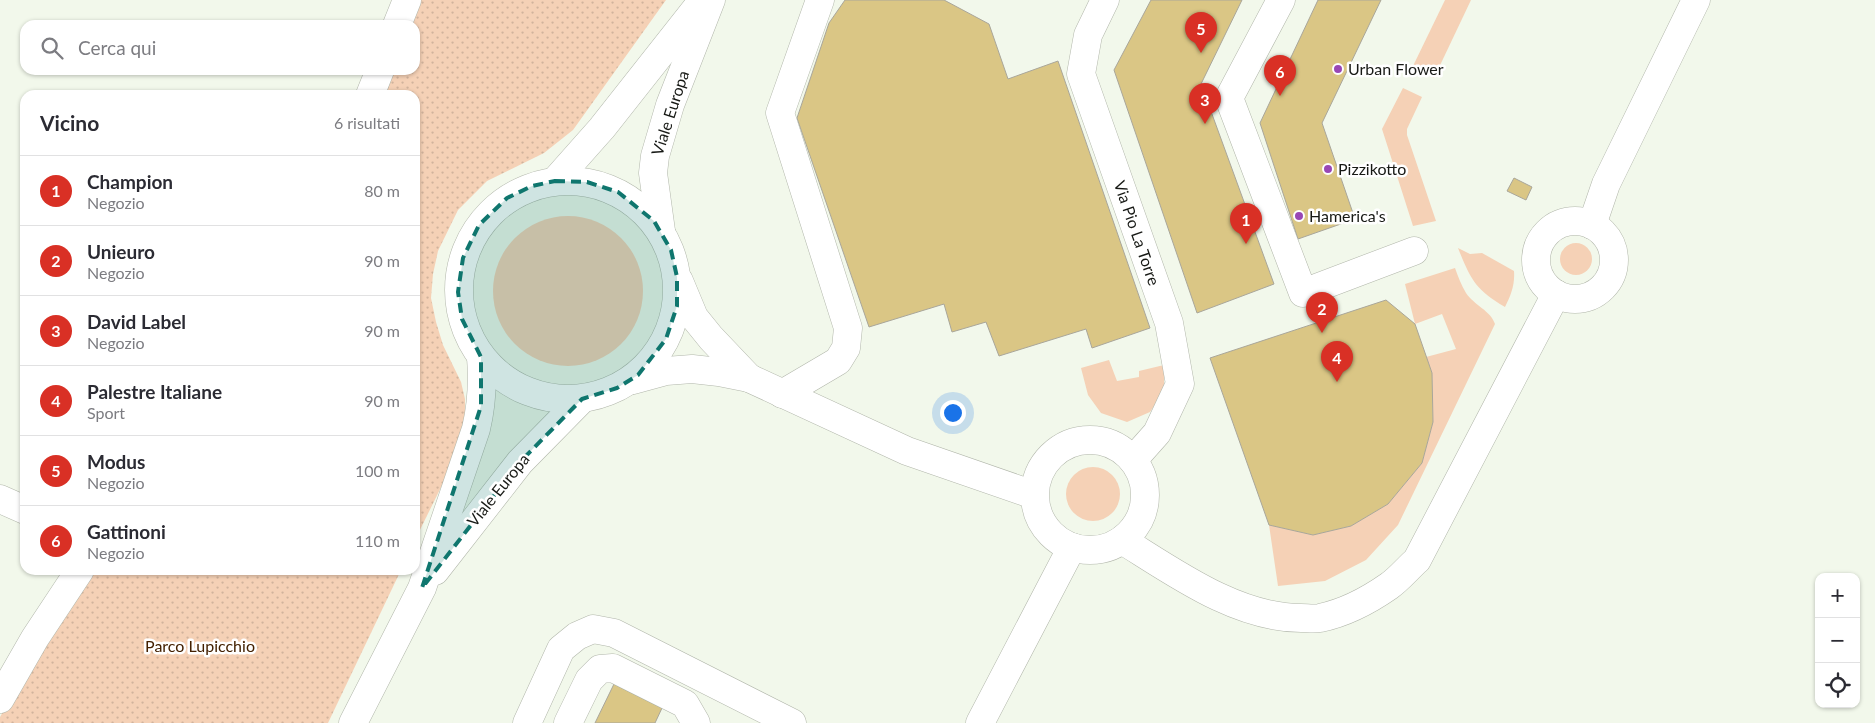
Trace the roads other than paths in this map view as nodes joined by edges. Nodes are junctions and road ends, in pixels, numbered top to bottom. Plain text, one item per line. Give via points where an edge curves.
1 (407, 0) edge
2 (703, 0) edge
3 (711, 0) edge
4 (820, 0) edge
5 (1105, 0) edge
6 (1281, 0) edge
7 (1696, 0) edge
8 (399, 20) edge
9 (378, 75) edge
10 (372, 90) edge
11 (555, 181) junction
12 (1592, 225) junction
13 (661, 231) junction
14 (1414, 251) dead end
15 (677, 276) junction
16 (1556, 294) junction
17 (480, 357) junction
18 (749, 378) junction
19 (631, 380) junction
20 (782, 394) junction
21 (582, 399) junction
22 (1134, 460) junction
23 (1034, 495) junction
24 (0, 500) edge
25 (20, 508) edge
26 (1122, 540) junction
27 (1072, 547) junction
28 (77, 575) edge
29 (422, 588) junction
30 (0, 699) edge
31 (353, 723) edge
32 (527, 723) edge
33 (568, 723) edge
34 (696, 723) edge
35 (792, 723) edge
36 (980, 723) edge

1 - 8 street
2 - 11 street, Viale Europa via 602,128
3 - 13 street, Viale Europa via 670,105 655,156 653,173
4 - 20 street via 780,114 848,328 846,348 838,361
5 - 22 street, Via Pio La Torre via 1088,34 1081,74 1169,323 1180,384 1157,434
6 - 14 street via 1229,98 1303,293
7 - 12 street via 1606,184
9 - 10 street
11 - 13 street via 587,182 618,192 637,204
11 - 17 street via 532,186 507,198 479,225 462,258 458,292 462,319
12 - 16 street via 1571,221 1544,237 1536,262 1539,275
12 - 16 street via 1605,236 1613,251 1614,263 1606,284 1598,291 1577,299
13 - 15 street
15 - 18 street via 694,318
15 - 19 street via 673,324 654,359
16 - 26 street via 1417,560 1389,585 1355,606 1319,618 1281,618 1256,612 1231,603
17 - 21 street via 504,379 538,395
17 - 29 street, Viale Europa via 483,380 476,429
18 - 19 street via 692,369 666,371
18 - 20 street
19 - 21 street via 607,393
20 - 23 street via 907,451
21 - 29 street, Viale Europa via 520,462
22 - 23 street via 1120,448 1102,441 1084,439 1068,444 1043,464 1036,479
22 - 26 street via 1142,476 1145,493 1143,511
23 - 27 street via 1044,527 1057,540
24 - 25 street
26 - 27 street via 1106,548
27 - 36 street
28 - 30 street
29 - 31 street, Viale Europa
32 - 35 street via 561,649 577,636 593,629 614,633
33 - 34 street via 589,680 600,669 613,668 685,704

